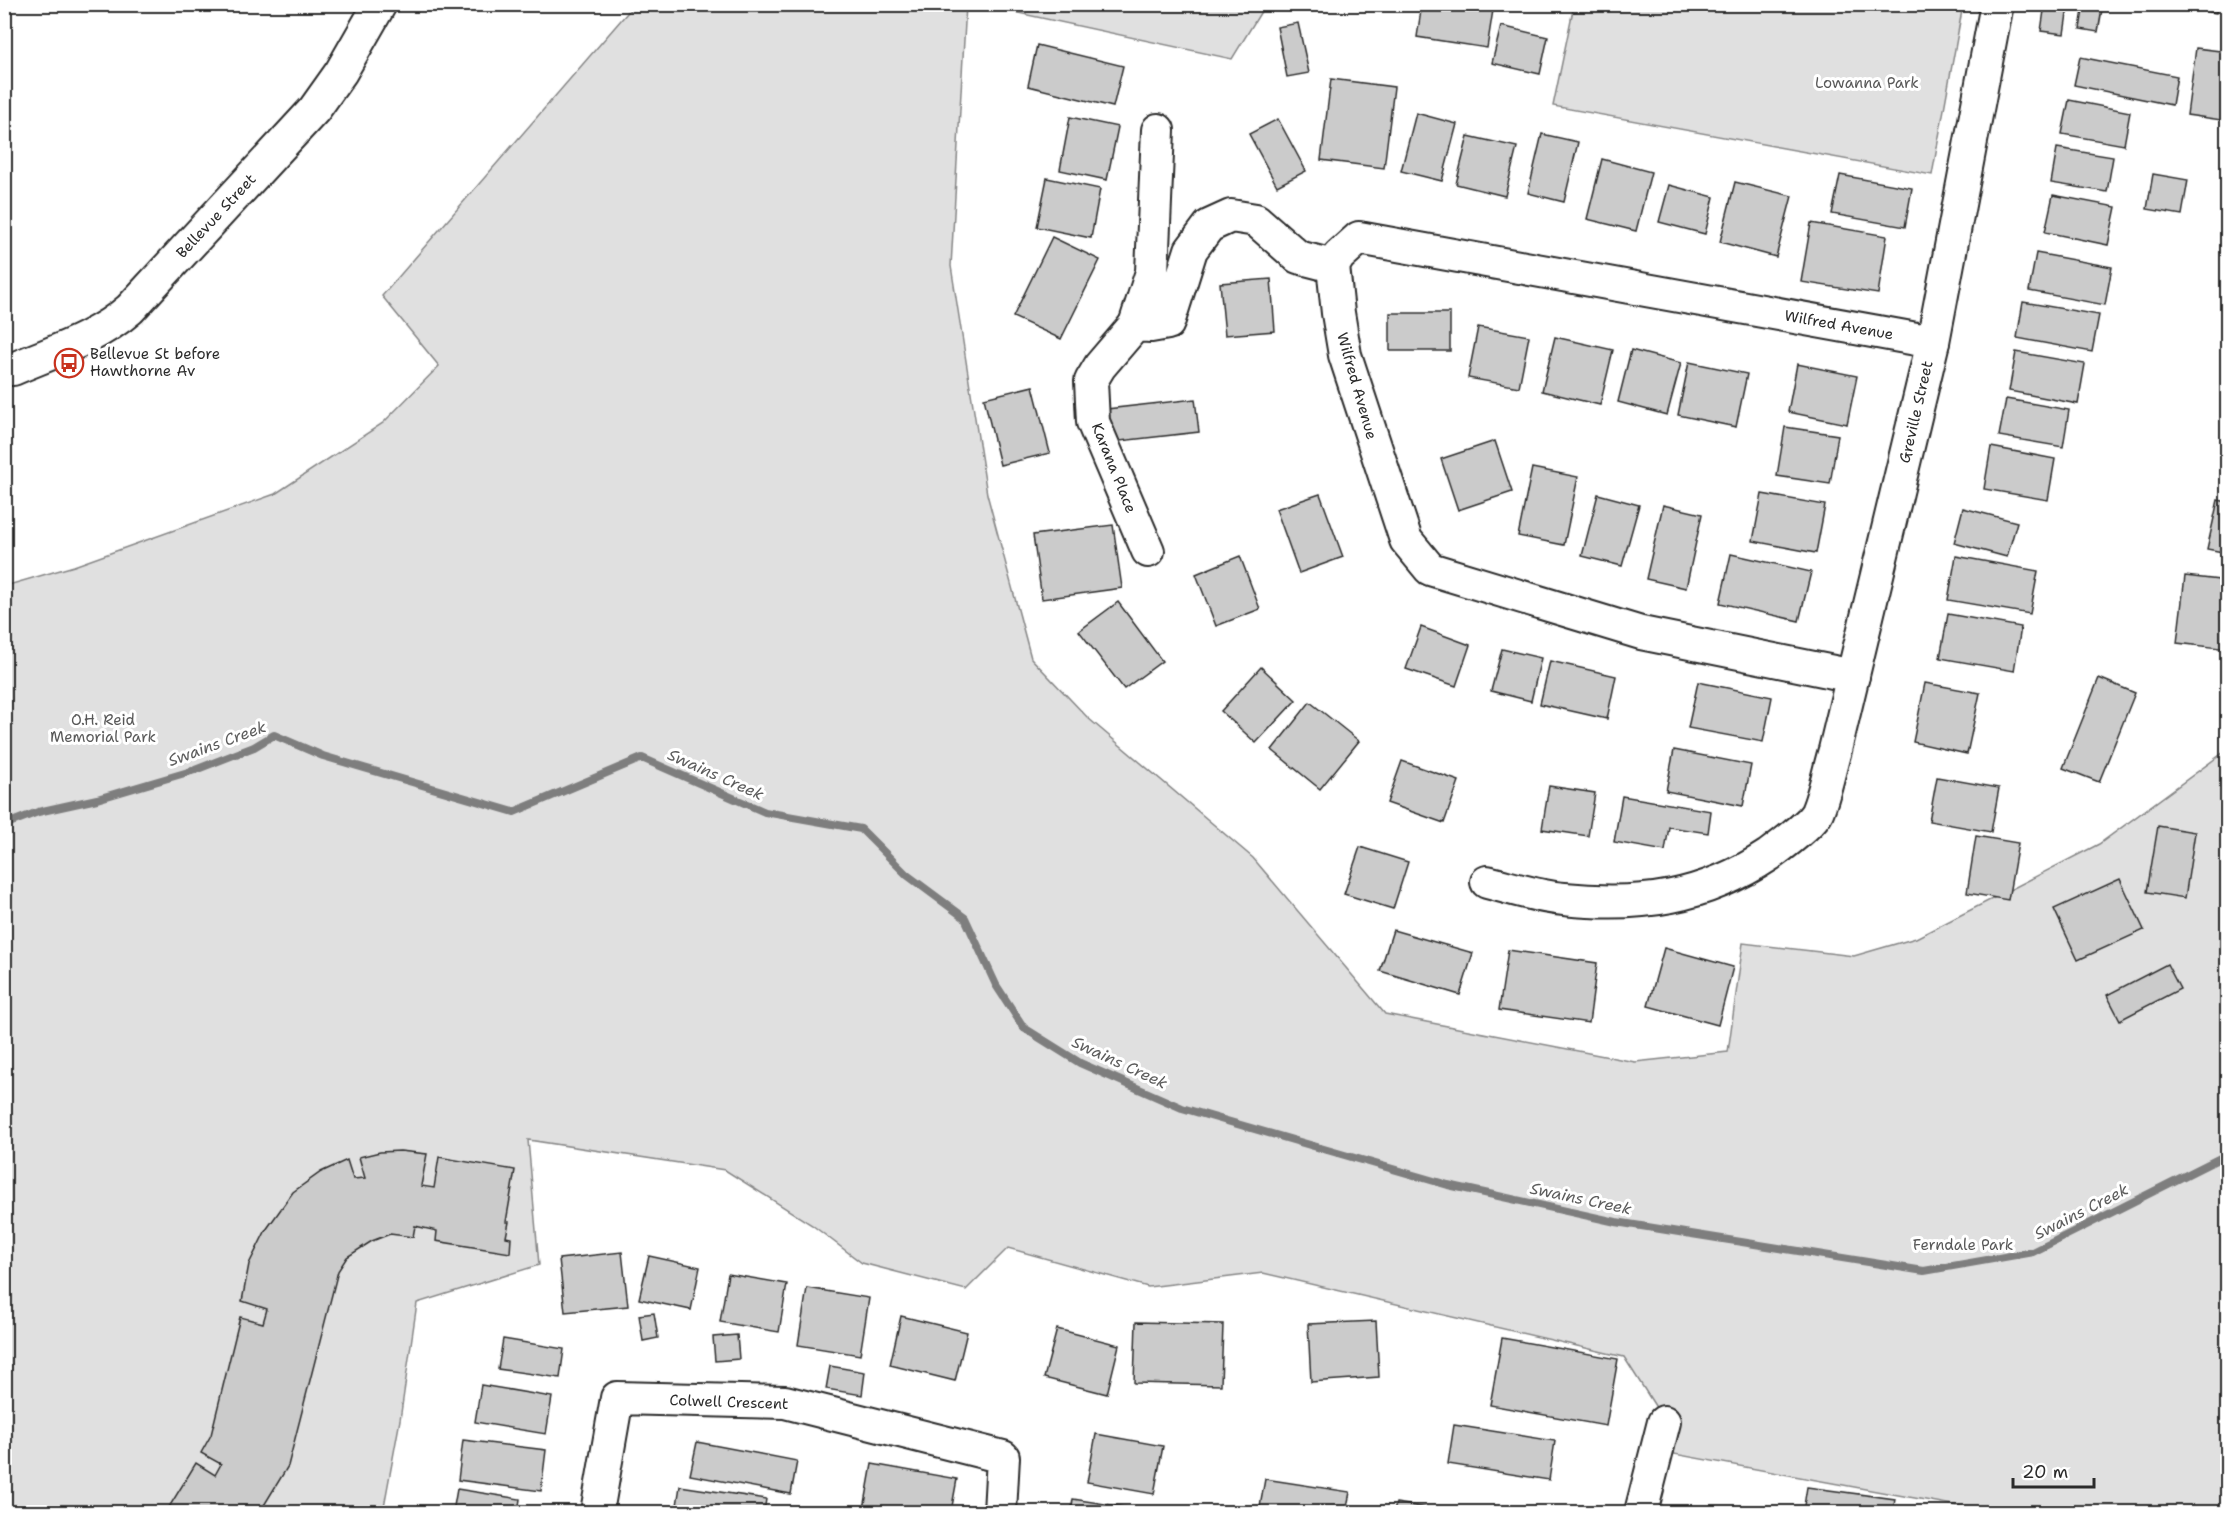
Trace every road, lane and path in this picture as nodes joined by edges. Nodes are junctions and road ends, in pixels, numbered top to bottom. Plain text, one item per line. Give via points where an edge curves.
1 (380, 4) edge
2 (1997, 4) edge
3 (1158, 130) dead end
4 (1333, 266) junction
5 (1135, 325) junction
6 (1933, 342) junction
7 (4, 369) edge
8 (1148, 551) dead end
9 (1853, 676) junction
10 (1487, 882) dead end
11 (1664, 1422) dead end
12 (597, 1512) edge
13 (1000, 1512) edge
14 (1641, 1512) edge

1 - 7 street, Bellevue Street via 314,110 130,309 102,330 13,369
2 - 6 street, Greville Street
3 - 5 street, Karana Place via 1152,272
4 - 5 street via 1298,257 1256,220 1231,216 1209,226 1191,250 1168,323
4 - 6 street, Wilfred Avenue via 1359,238
4 - 9 street, Wilfred Avenue via 1345,355 1359,401 1406,540 1430,568 1641,633
5 - 8 street, Karana Place via 1091,381 1093,422
6 - 9 street, Greville Street
9 - 10 street, Greville Street via 1816,814 1782,846 1745,870 1712,886 1675,897 1618,902 1562,899
11 - 14 street
12 - 13 street, Colwell Crescent via 617,1398 785,1402 1003,1456

